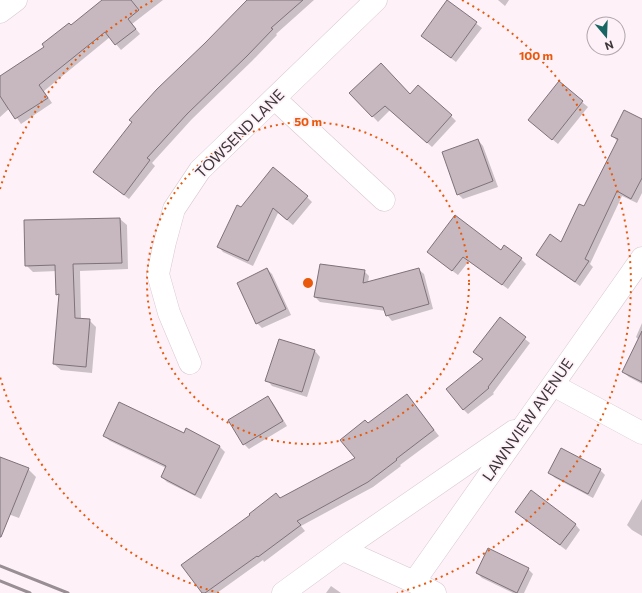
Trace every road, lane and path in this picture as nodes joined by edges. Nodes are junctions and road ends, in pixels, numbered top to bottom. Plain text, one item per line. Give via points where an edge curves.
1 (16, 0) edge
2 (376, 0) edge
3 (0, 12) edge
4 (275, 99) junction
5 (384, 200) dead end
6 (642, 258) edge
7 (190, 363) dead end
8 (553, 385) junction
9 (526, 423) junction
10 (642, 433) edge
11 (348, 546) junction
12 (414, 582) junction
13 (282, 593) edge
14 (435, 593) edge

1 - 3 street
2 - 4 street, TOWSEND LANE
4 - 5 street
4 - 7 street, TOWSEND LANE via 200,170 174,209 158,274 169,313
6 - 8 street, LAWNVIEW AVENUE
8 - 9 street, LAWNVIEW AVENUE
8 - 10 street
9 - 11 street
9 - 12 street, LAWNVIEW AVENUE
11 - 12 street
11 - 13 street
12 - 14 street

